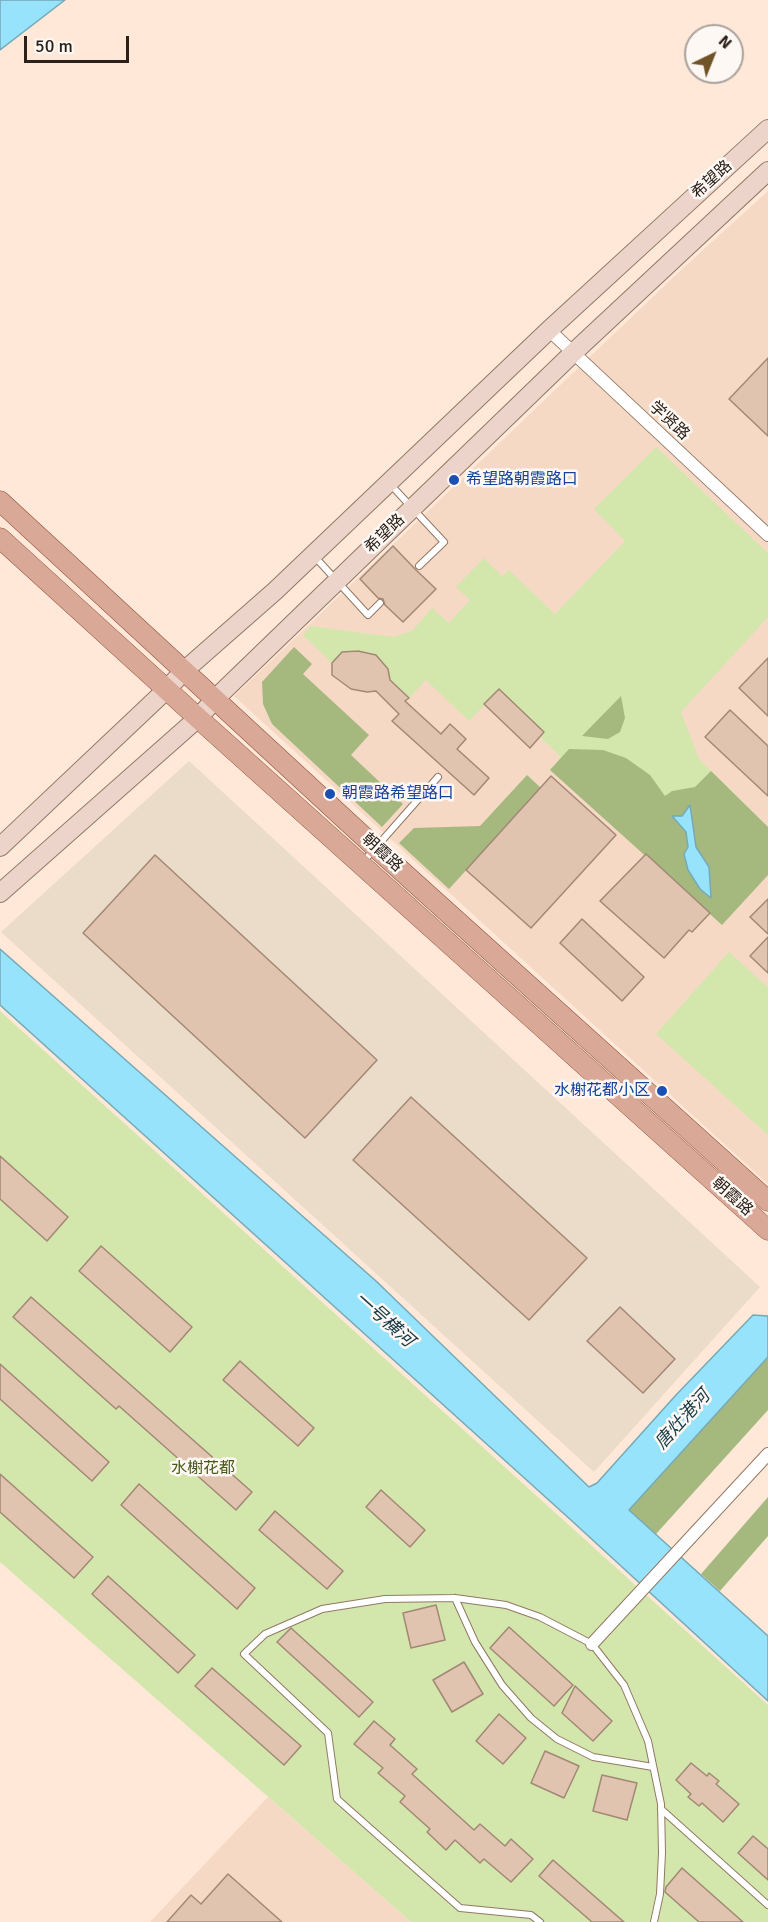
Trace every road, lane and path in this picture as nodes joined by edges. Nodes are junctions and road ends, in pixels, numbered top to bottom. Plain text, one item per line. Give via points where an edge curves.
1 (768, 129) edge
2 (768, 171) edge
3 (549, 330) junction
4 (573, 353) junction
5 (388, 483) junction
6 (0, 501) edge
7 (768, 536) edge
8 (0, 538) edge
9 (313, 555) junction
10 (419, 566) dead end
11 (380, 603) dead end
12 (185, 670) junction
13 (166, 690) junction
14 (215, 699) junction
15 (198, 718) junction
16 (438, 777) dead end
17 (0, 847) edge
18 (376, 848) junction
19 (361, 865) junction
20 (0, 893) edge
21 (768, 1201) edge
22 (768, 1230) edge
23 (768, 1454) edge
24 (455, 1598) junction
25 (592, 1644) junction
26 (653, 1767) junction
27 (661, 1809) junction
28 (768, 1905) edge
29 (540, 1922) edge
30 (654, 1922) edge

1 - 3 main road, 希望路
2 - 4 main road, 希望路
3 - 4 street, 学贤路
3 - 5 main road, 希望路
4 - 7 street, 学贤路
4 - 14 main road, 希望路
5 - 9 main road, 希望路
5 - 10 lane via 444,542
6 - 12 main road, 朝霞路
8 - 13 main road, 朝霞路
9 - 11 lane via 368,615
9 - 12 main road, 希望路
12 - 13 main road, 希望路
12 - 14 main road, 朝霞路
13 - 15 main road, 朝霞路
13 - 17 main road, 希望路
14 - 15 main road, 希望路
14 - 18 main road, 朝霞路
15 - 19 main road, 朝霞路
15 - 20 main road, 希望路
16 - 18 lane
18 - 19 lane
18 - 21 main road, 朝霞路
19 - 22 main road, 朝霞路
23 - 25 street
24 - 25 lane via 506,1605 540,1617
24 - 26 lane via 475,1642 502,1685 531,1718 557,1739 593,1757
24 - 29 lane via 386,1599 322,1609 265,1634 244,1654 328,1733 337,1799 460,1908 531,1915
25 - 26 lane via 624,1685 648,1742
26 - 27 lane
27 - 28 lane
27 - 30 lane via 660,1894

